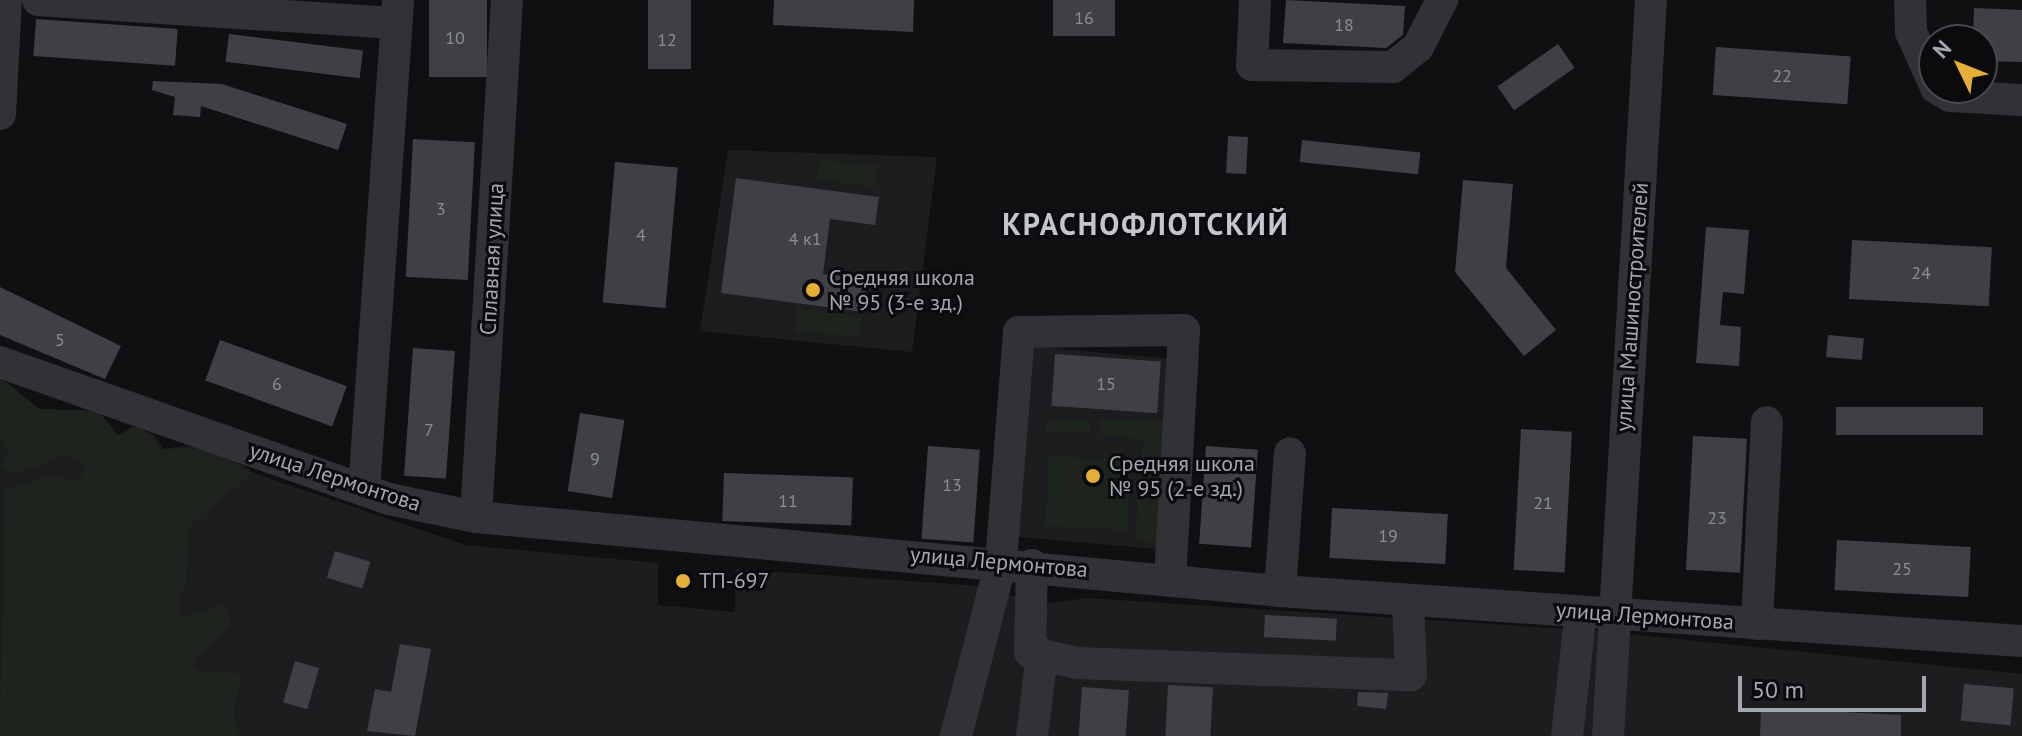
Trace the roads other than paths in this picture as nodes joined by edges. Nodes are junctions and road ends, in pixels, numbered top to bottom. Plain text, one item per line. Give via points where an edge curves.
1 (6, 0) edge
2 (38, 0) edge
3 (507, 0) edge
4 (1255, 0) edge
5 (1442, 0) edge
6 (1651, 0) edge
7 (1910, 0) edge
8 (396, 11) edge
9 (1918, 47) edge
10 (1998, 99) edge
11 (2022, 100) edge
12 (0, 114) edge
13 (0, 362) edge
14 (1767, 422) dead end
15 (1290, 453) dead end
16 (364, 490) junction
17 (476, 517) junction
18 (1016, 563) junction
19 (1170, 579) junction
20 (1280, 591) junction
21 (1408, 600) junction
22 (1597, 613) junction
23 (1757, 624) junction
24 (2022, 641) edge
25 (1042, 654) junction
26 (956, 736) edge
27 (1032, 736) edge
28 (1567, 736) edge
29 (1608, 736) edge

1 - 12 street
2 - 8 street
3 - 17 street, Сплавная улица
4 - 5 street via 1252,65 1393,67 1418,47
6 - 22 street, улица Машиностроителей
7 - 9 street via 1911,32
8 - 16 street
10 - 11 street
13 - 16 street, улица Лермонтова
14 - 23 street
15 - 20 street
16 - 17 street, улица Лермонтова
17 - 18 street, улица Лермонтова
18 - 19 street, улица Лермонтова
18 - 19 street via 1019,332 1184,330
18 - 25 street via 1030,652
18 - 26 street
19 - 20 street, улица Лермонтова
20 - 21 street, улица Лермонтова
21 - 22 street, улица Лермонтова
21 - 25 street via 1411,675 1077,663
22 - 23 street, улица Лермонтова
22 - 28 street
22 - 29 street
23 - 24 street, улица Лермонтова
25 - 27 street

